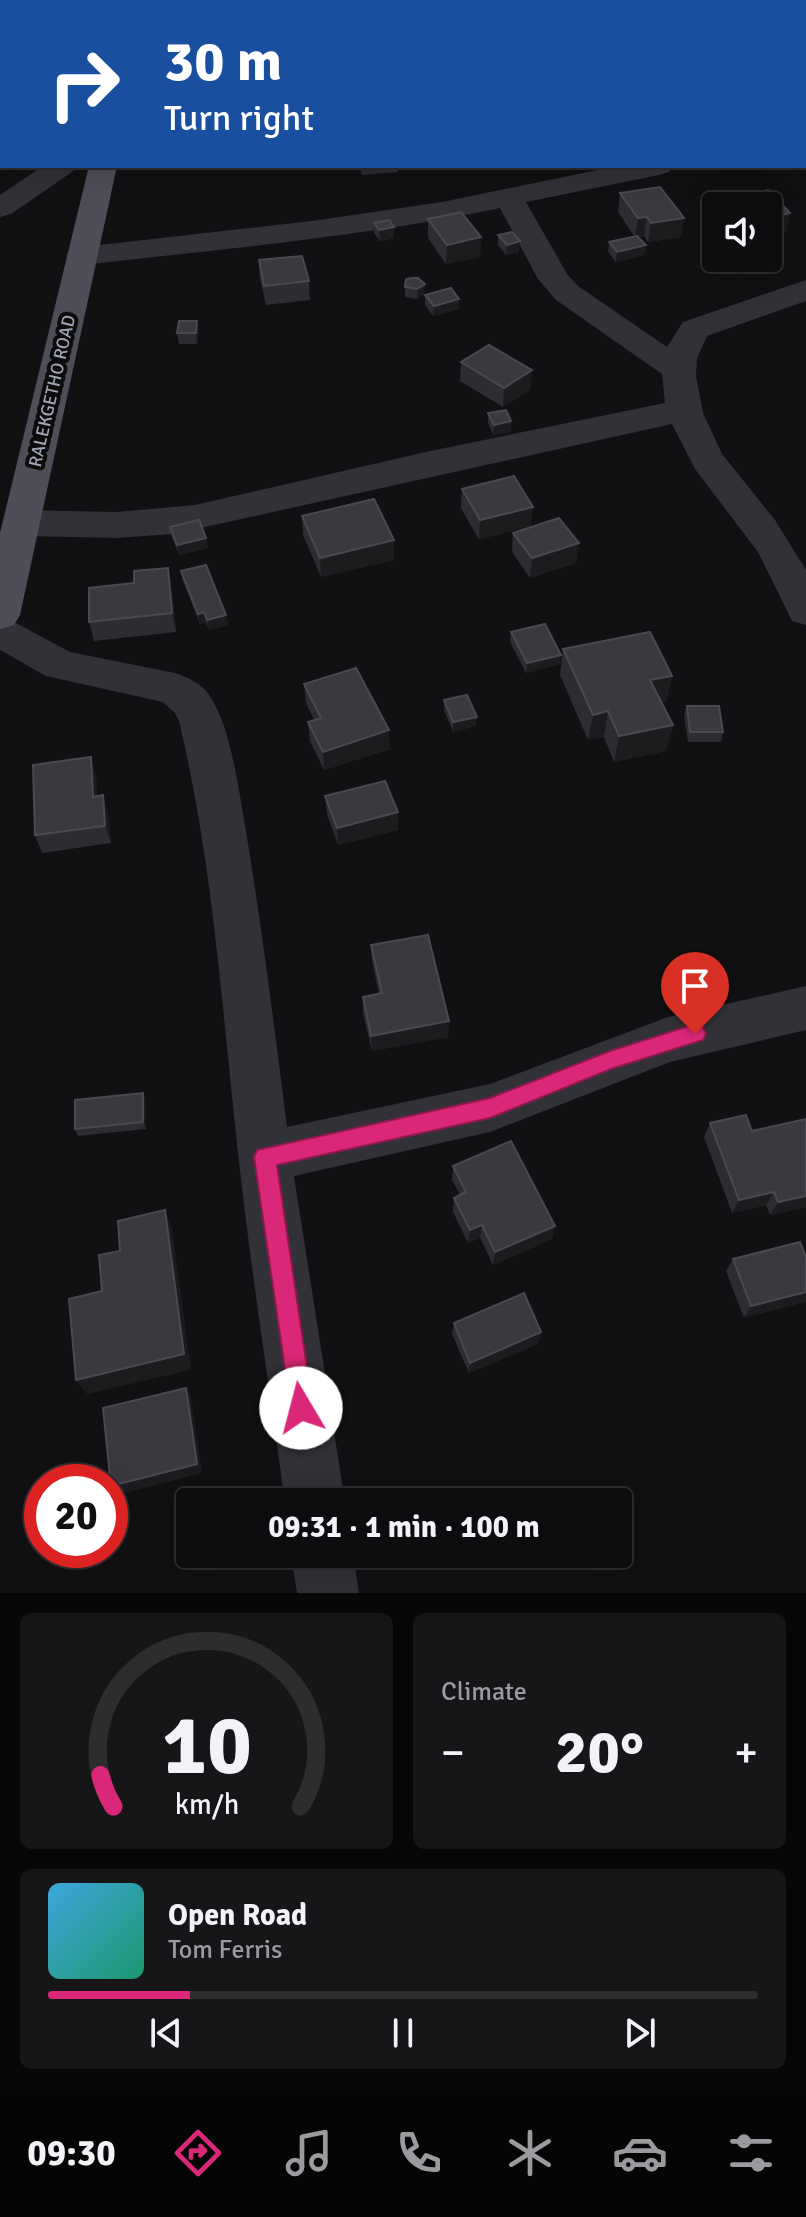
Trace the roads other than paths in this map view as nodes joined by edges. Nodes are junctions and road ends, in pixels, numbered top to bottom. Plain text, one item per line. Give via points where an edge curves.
1 (59, 168) edge
2 (103, 168) edge
3 (650, 168) edge
4 (509, 198) junction
5 (0, 208) edge
6 (82, 256) junction
7 (806, 290) edge
8 (678, 370) junction
9 (684, 410) junction
10 (21, 523) junction
11 (806, 611) edge
12 (0, 615) edge
13 (0, 632) edge
14 (806, 1008) edge
15 (265, 1157) junction
16 (313, 1488) edge
17 (324, 1568) edge
18 (328, 1593) edge

1 - 5 street
2 - 6 main road, RALEKGETHO ROAD
3 - 4 street
4 - 6 street via 312,230
4 - 8 street via 567,293
6 - 10 main road, RALEKGETHO ROAD
7 - 8 street via 695,329 683,341
8 - 9 street
9 - 10 street via 171,522
9 - 11 street via 706,457 786,567
10 - 12 main road, RALEKGETHO ROAD
13 - 15 street via 60,665 175,689 192,703 215,780 235,904
14 - 15 street via 668,1040 490,1108
15 - 16 street
17 - 18 street

